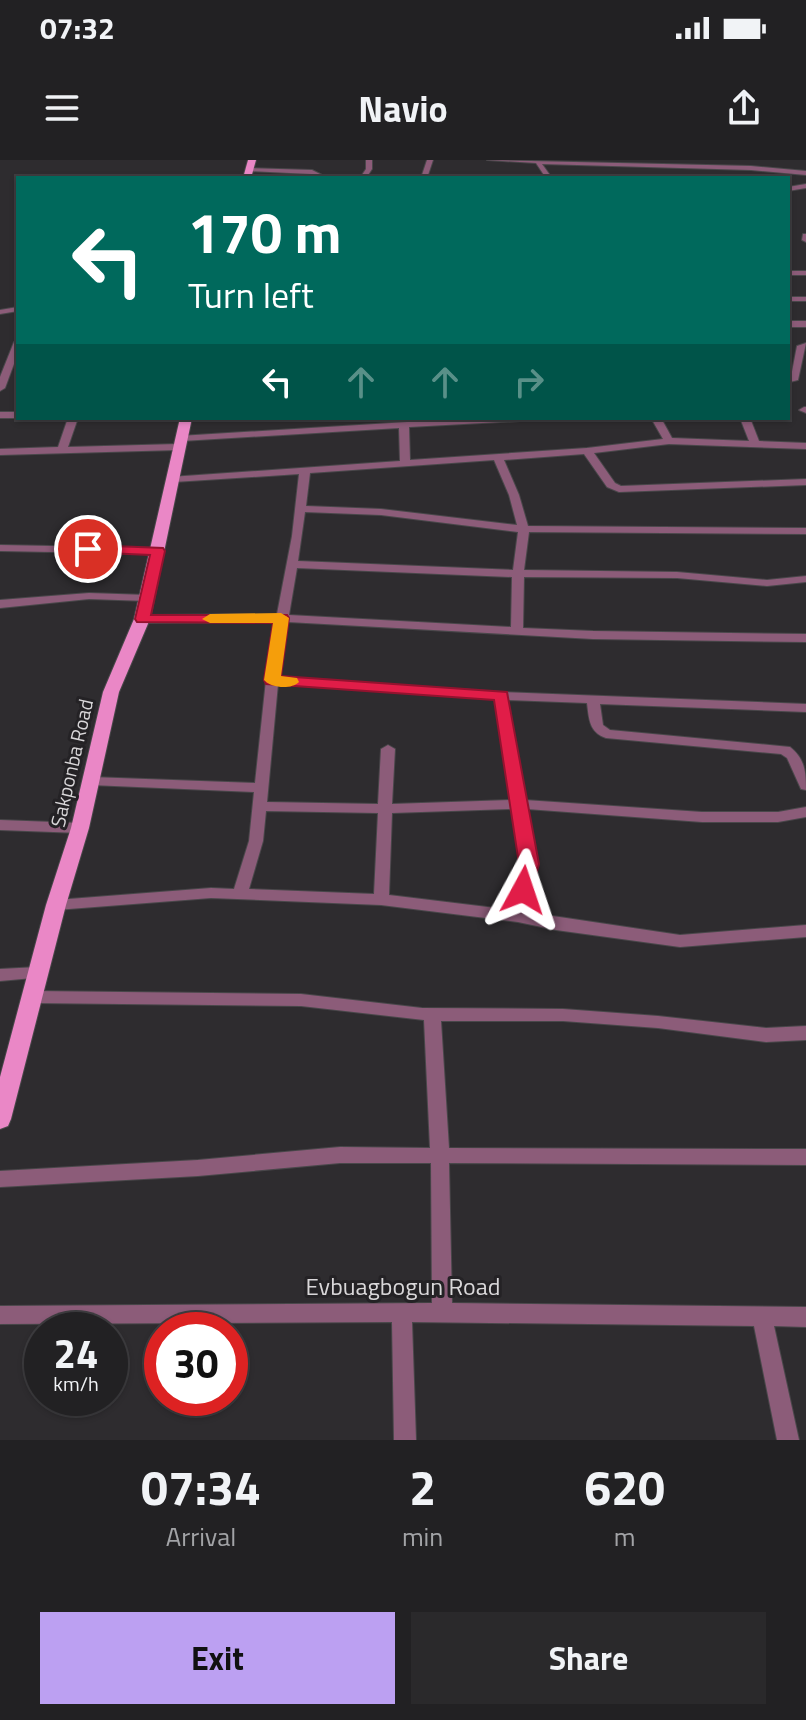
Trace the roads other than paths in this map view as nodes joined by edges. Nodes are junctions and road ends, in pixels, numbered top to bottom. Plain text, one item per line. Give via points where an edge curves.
1 (252, 160) edge
2 (490, 160) edge
3 (538, 162) edge
4 (794, 170) junction
5 (806, 171) edge
6 (248, 174) edge
7 (323, 176) edge
8 (756, 176) edge
9 (806, 346) edge
10 (16, 347) edge
11 (791, 379) edge
12 (806, 379) edge
13 (0, 388) edge
14 (72, 420) edge
15 (186, 420) edge
16 (300, 420) edge
17 (487, 420) edge
18 (657, 420) edge
19 (746, 420) edge
20 (404, 425) junction
21 (300, 430) junction
22 (669, 441) junction
23 (180, 442) junction
24 (755, 444) junction
25 (806, 446) edge
26 (62, 451) junction
27 (587, 451) junction
28 (0, 452) edge
29 (498, 457) junction
30 (405, 463) junction
31 (305, 469) junction
32 (174, 479) junction
33 (806, 482) edge
34 (300, 509) junction
35 (524, 529) junction
36 (806, 531) edge
37 (0, 548) edge
38 (158, 551) junction
39 (292, 564) junction
40 (518, 573) junction
41 (806, 579) edge
42 (147, 598) junction
43 (0, 604) edge
44 (281, 618) junction
45 (142, 619) junction
46 (517, 631) junction
47 (806, 638) edge
48 (272, 680) junction
49 (501, 696) junction
50 (593, 700) junction
51 (806, 708) edge
52 (388, 749) dead end
53 (91, 781) junction
54 (806, 786) edge
55 (261, 788) junction
56 (519, 804) junction
57 (260, 806) junction
58 (385, 809) junction
59 (806, 812) edge
60 (0, 825) edge
61 (80, 828) junction
62 (240, 894) junction
63 (381, 900) junction
64 (56, 905) junction
65 (518, 916) junction
66 (806, 931) edge
67 (38, 973) junction
68 (0, 975) edge
69 (32, 997) junction
70 (432, 1014) junction
71 (806, 1033) edge
72 (0, 1119) edge
73 (440, 1157) junction
74 (806, 1157) edge
75 (0, 1179) edge
76 (402, 1312) junction
77 (442, 1312) junction
78 (0, 1315) edge
79 (762, 1316) junction
80 (806, 1317) edge
81 (405, 1440) edge
82 (788, 1440) edge

1 - 6 main road
2 - 3 street
3 - 4 street
4 - 5 street
4 - 8 street
6 - 7 street via 316,169
9 - 11 street via 801,346
10 - 13 street
11 - 12 street
14 - 26 street
15 - 23 main road, Sakponba Road
16 - 21 street
17 - 20 street
18 - 22 street
19 - 24 street
20 - 21 street
20 - 30 street
21 - 23 street
22 - 24 street
22 - 27 street
23 - 26 street
23 - 32 main road, Sakponba Road
24 - 25 street
26 - 28 street
27 - 29 street
27 - 33 street via 619,489
29 - 30 street
29 - 35 street
30 - 31 street
31 - 32 street
31 - 34 street
32 - 38 main road, Sakponba Road
34 - 35 street via 381,512
34 - 39 street
35 - 36 street
35 - 40 street
37 - 38 street
38 - 42 main road, Sakponba Road
39 - 40 street
39 - 44 street
40 - 41 street via 677,575 767,583
40 - 46 street
42 - 43 street via 89,596
42 - 45 main road, Sakponba Road
44 - 45 street
44 - 46 street
44 - 48 street
45 - 53 main road, Sakponba Road via 111,692
46 - 47 street
48 - 49 street
48 - 55 street
49 - 50 street
49 - 56 street
50 - 51 street
50 - 54 street via 597,726 606,734 785,750
52 - 58 street
53 - 55 street
53 - 61 main road, Sakponba Road
55 - 57 street
56 - 58 street
56 - 59 street via 702,817
56 - 65 street via 529,864
57 - 58 street
57 - 62 street
58 - 63 street
60 - 61 street
61 - 64 main road, Sakponba Road
62 - 63 street
62 - 64 street
63 - 65 street
64 - 67 main road, Sakponba Road
65 - 66 street via 680,941
67 - 68 street
67 - 69 main road, Sakponba Road
69 - 70 street via 301,1000
69 - 72 main road, Sakponba Road
70 - 71 street via 563,1015 766,1035
70 - 73 street
73 - 74 street
73 - 75 street via 340,1155
73 - 77 street
76 - 77 street, Evbuagbogun Road
76 - 78 street, Evbuagbogun Road
76 - 81 street
77 - 79 street, Evbuagbogun Road
79 - 80 street, Evbuagbogun Road
79 - 82 street

